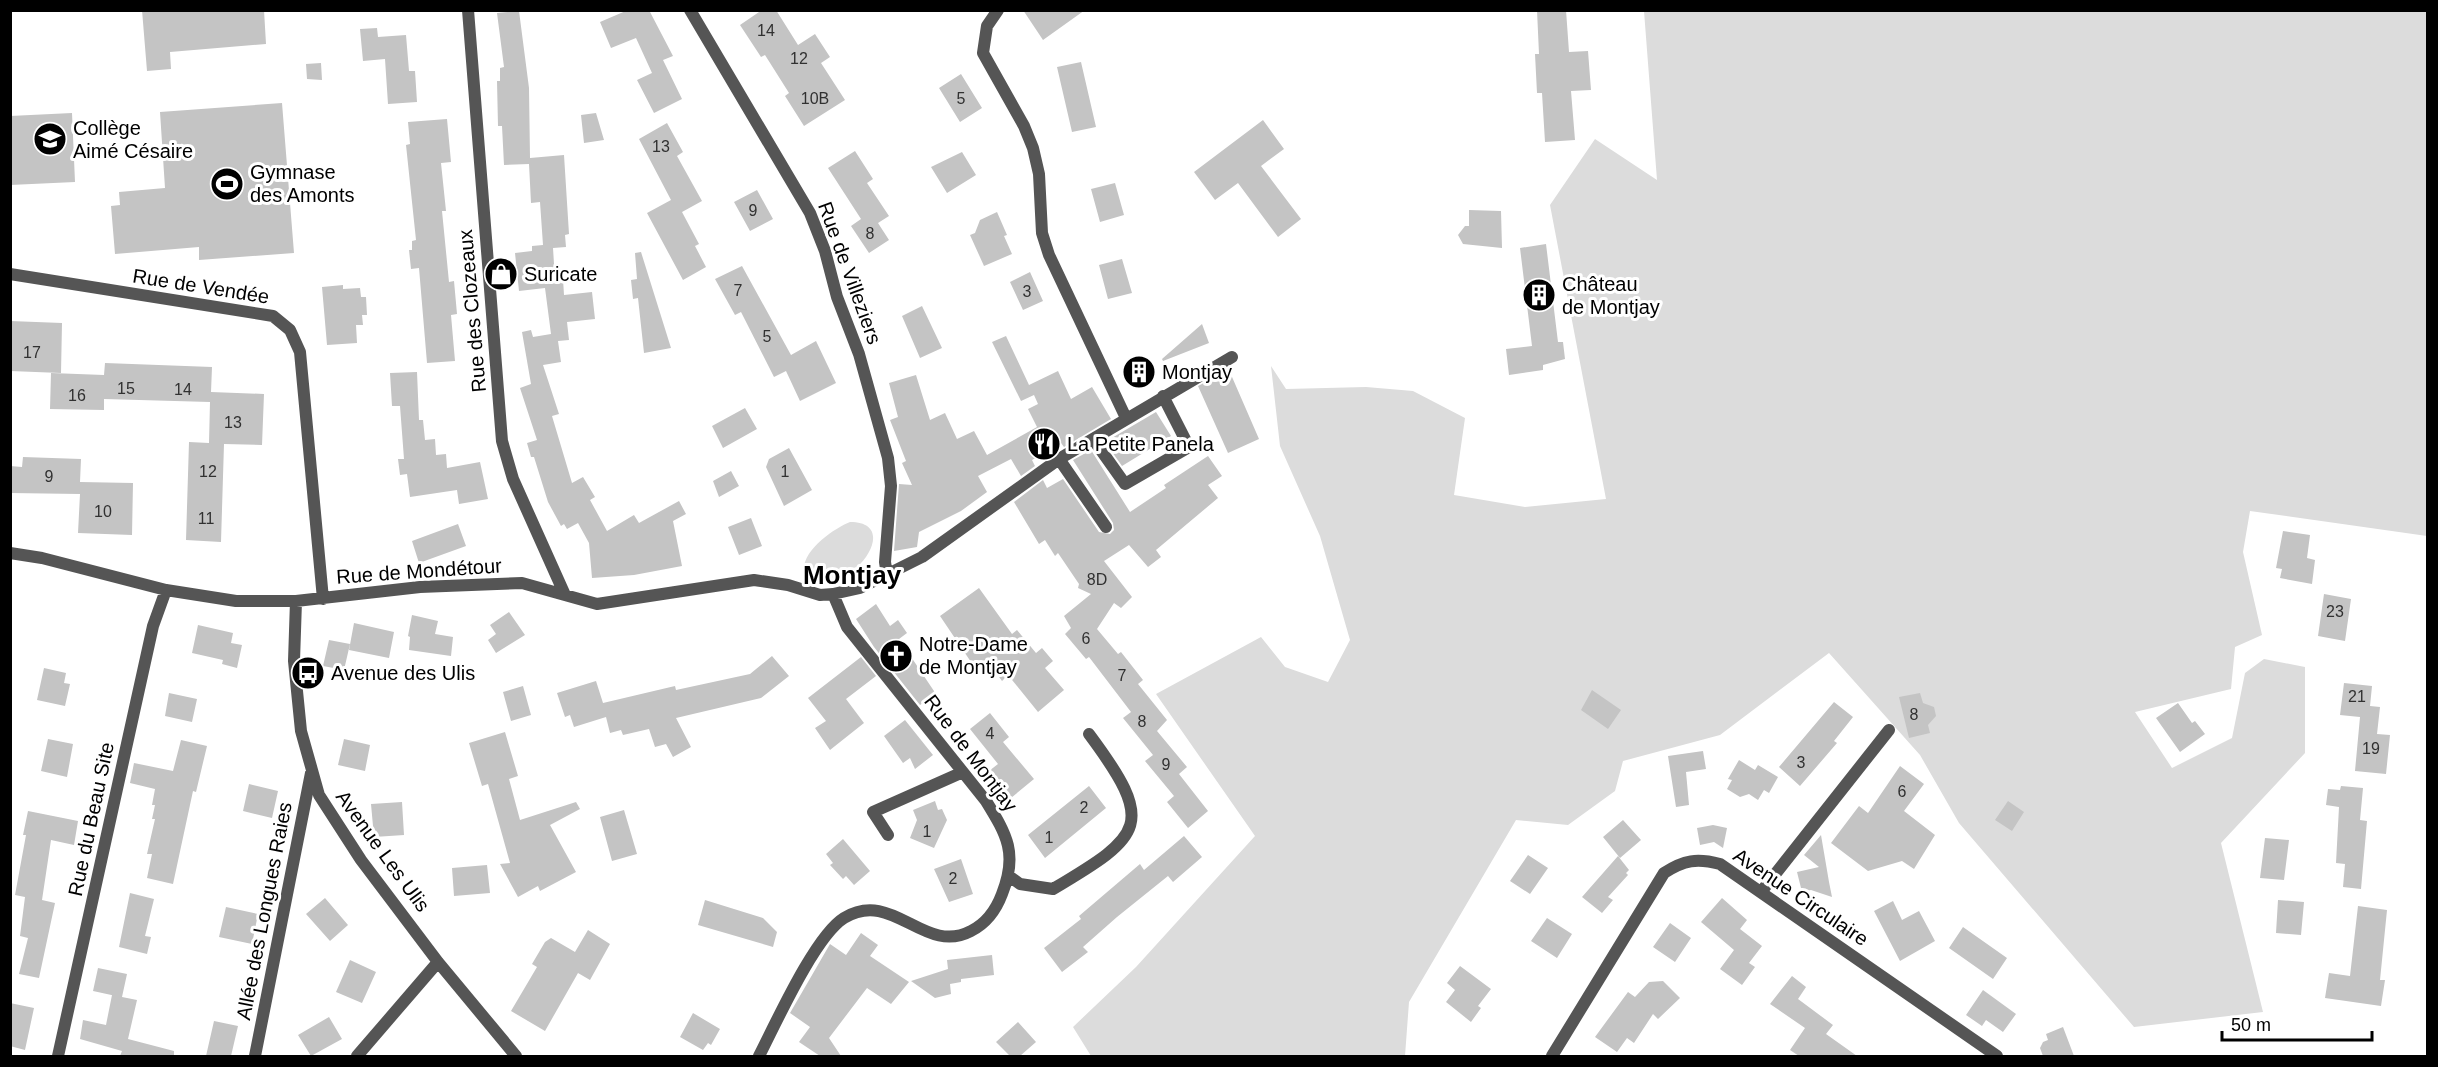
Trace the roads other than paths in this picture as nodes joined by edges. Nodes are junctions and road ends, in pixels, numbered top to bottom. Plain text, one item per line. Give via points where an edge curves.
1 (468, 10) edge
2 (690, 10) edge
3 (998, 10) edge
4 (10, 274) edge
5 (1232, 357) dead end
6 (1163, 396) junction
7 (1126, 418) junction
8 (1093, 439) junction
9 (1059, 459) junction
10 (1106, 527) dead end
11 (10, 553) edge
12 (887, 575) junction
13 (166, 590) junction
14 (833, 594) junction
15 (565, 595) junction
16 (323, 599) junction
17 (296, 601) junction
18 (1889, 730) dead end
19 (1089, 734) dead end
20 (311, 772) junction
21 (963, 772) junction
22 (888, 835) dead end
23 (1010, 876) junction
24 (1761, 892) junction
25 (438, 962) junction
26 (58, 1056) edge
27 (255, 1056) edge
28 (357, 1056) edge
29 (516, 1056) edge
30 (759, 1056) edge
31 (1553, 1056) edge
32 (1997, 1056) edge

1 - 15 street, Rue des Clozeaux via 502,441 516,489
2 - 12 street, Rue de Villeziers via 810,213 825,251 888,458 891,486
3 - 7 street via 987,26 983,54 1034,148 1042,233 1049,255
4 - 16 street, Rue de Vendée via 273,316 290,330 300,352
5 - 6 street
6 - 7 street
6 - 8 street via 1189,447 1125,484
7 - 8 street
8 - 9 street
9 - 10 street
9 - 12 street via 922,557
11 - 13 street, Rue de Mondétour
12 - 14 street via 860,588
13 - 17 street, Rue de Mondétour via 236,601
13 - 26 street, Rue du Beau Site via 153,626
14 - 15 street, Rue de Mondétour via 820,595 754,580 616,603 597,604
14 - 21 street, Rue de Montjay via 847,627
15 - 16 street, Rue de Mondétour via 522,584 420,587
16 - 17 street, Rue de Mondétour
17 - 20 street, Avenue Les Ulis via 294,662 301,731
18 - 24 street
19 - 23 street via 1117,771 1127,792 1134,820 1126,837 1099,862 1053,889 1020,884
20 - 25 street, Avenue Les Ulis via 332,819
20 - 27 street, Allée des Longues Raies
21 - 22 street via 873,812
21 - 23 street, Rue de Montjay via 1005,832
23 - 30 street, Rue de Montjay via 988,920 960,937 938,937 886,911 861,909 842,918 810,956
24 - 31 street, Avenue Circulaire via 1720,864 1700,859 1680,862 1664,873
24 - 32 street, Avenue Circulaire
25 - 28 street
25 - 29 street, Avenue Les Ulis

